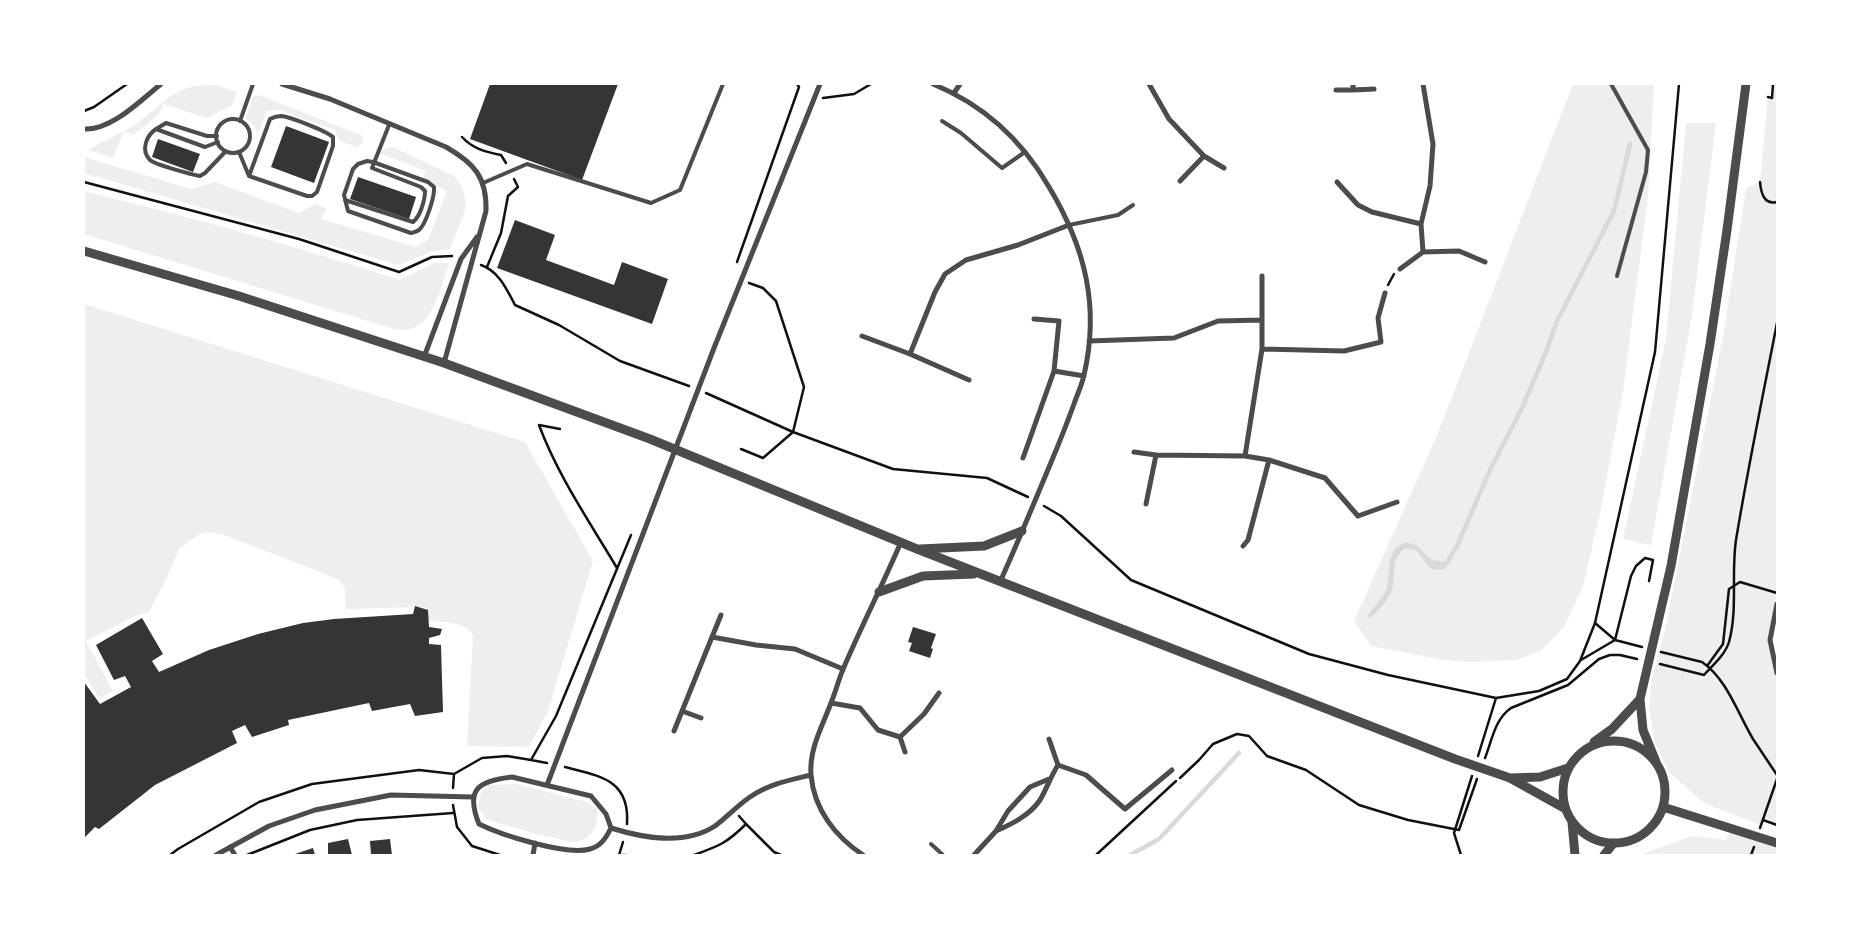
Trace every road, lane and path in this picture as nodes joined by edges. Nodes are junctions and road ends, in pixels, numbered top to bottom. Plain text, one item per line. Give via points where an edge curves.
1 (127, 84) edge
2 (161, 84) edge
3 (253, 84) edge
4 (282, 84) edge
5 (723, 84) edge
6 (820, 84) edge
7 (871, 84) edge
8 (933, 84) edge
9 (960, 84) edge
10 (1160, 84) edge
11 (1353, 84) edge
12 (1423, 84) edge
13 (1611, 84) edge
14 (1679, 84) edge
15 (1746, 84) edge
16 (1772, 84) edge
17 (798, 85) edge
18 (1151, 86) edge
19 (1336, 90) dead end
20 (1353, 90) junction
21 (1374, 90) dead end
22 (954, 92) junction
23 (814, 96) junction
24 (1768, 97) dead end
25 (84, 111) edge
26 (240, 121) junction
27 (942, 121) dead end
28 (389, 124) junction
29 (84, 129) edge
30 (156, 129) junction
31 (217, 136) junction
32 (462, 137) dead end
33 (218, 142) junction
34 (226, 151) junction
35 (1026, 151) junction
36 (239, 152) junction
37 (1204, 156) junction
38 (373, 162) junction
39 (1224, 168) dead end
40 (510, 172) junction
41 (249, 176) junction
42 (1180, 181) dead end
43 (84, 182) edge
44 (1337, 182) dead end
45 (1760, 182) dead end
46 (483, 183) junction
47 (345, 200) junction
48 (1777, 202) edge
49 (1133, 205) dead end
50 (1421, 224) junction
51 (1069, 225) junction
52 (479, 234) junction
53 (84, 251) edge
54 (1423, 252) junction
55 (461, 259) junction
56 (1485, 262) dead end
57 (1400, 269) joint
58 (1262, 276) dead end
59 (1617, 276) dead end
60 (741, 280) junction
61 (1384, 293) joint
62 (1034, 319) dead end
63 (1261, 320) junction
64 (862, 336) dead end
65 (1089, 341) junction
66 (1262, 349) junction
67 (910, 354) junction
68 (424, 357) junction
69 (444, 364) junction
70 (1054, 371) junction
71 (1084, 376) junction
72 (969, 380) dead end
73 (692, 387) dead end
74 (700, 391) dead end
75 (560, 429) dead end
76 (793, 432) junction
77 (741, 449) dead end
78 (1134, 452) dead end
79 (1156, 455) junction
80 (1245, 456) junction
81 (1023, 458) dead end
82 (1269, 460) junction
83 (1036, 500) junction
84 (1397, 502) dead end
85 (1146, 504) dead end
86 (1022, 531) junction
87 (901, 542) junction
88 (1243, 546) dead end
89 (917, 549) junction
90 (625, 550) dead end
91 (617, 568) junction
92 (979, 574) junction
93 (1000, 582) junction
94 (1649, 582) dead end
95 (879, 592) junction
96 (1777, 593) edge
97 (1777, 604) edge
98 (721, 615) dead end
99 (1595, 623) junction
100 (712, 637) junction
101 (1615, 640) junction
102 (1642, 647) dead end
103 (1660, 652) dead end
104 (1580, 661) junction
105 (1707, 666) junction
106 (843, 669) junction
107 (1777, 673) edge
108 (939, 693) dead end
109 (1640, 699) junction
110 (831, 703) junction
111 (682, 711) junction
112 (701, 718) dead end
113 (674, 731) dead end
114 (900, 737) junction
115 (1050, 739) dead end
116 (1584, 750) junction
117 (905, 752) dead end
118 (1656, 762) junction
119 (1058, 765) junction
120 (1568, 768) junction
121 (1172, 770) dead end
122 (454, 774) junction
123 (811, 775) junction
124 (1777, 775) edge
125 (1510, 778) junction
126 (1049, 779) junction
127 (1777, 780) edge
128 (547, 785) junction
129 (473, 797) junction
130 (452, 798) junction
131 (1663, 807) junction
132 (1564, 808) junction
133 (734, 810) junction
134 (453, 813) junction
135 (1763, 820) junction
136 (1572, 822) junction
137 (746, 824) junction
138 (1777, 826) edge
139 (611, 828) junction
140 (1760, 828) dead end
141 (1455, 829) dead end
142 (996, 831) junction
143 (535, 843) junction
144 (1776, 843) edge
145 (931, 844) dead end
146 (1613, 844) junction
147 (1754, 846) dead end
148 (230, 847) junction
149 (170, 855) edge
150 (216, 855) edge
151 (235, 855) edge
152 (247, 855) edge
153 (500, 855) edge
154 (532, 855) edge
155 (619, 855) edge
156 (626, 855) edge
157 (694, 855) edge
158 (781, 855) edge
159 (863, 855) edge
160 (943, 855) edge
161 (974, 855) edge
162 (1096, 855) edge
163 (1575, 855) edge
164 (1604, 855) edge
165 (1751, 855) edge

1 - 25 path
2 - 29 street via 115,120 102,127
3 - 26 lane
4 - 28 street via 330,99
5 - 40 lane via 680,190 651,204 527,164
6 - 23 street
7 - 23 path via 854,94 829,98
8 - 22 street
9 - 22 street
10 - 18 street
11 - 20 street
12 - 50 street via 1433,144 1430,186
13 - 59 lane via 1648,150 1646,172
14 - 99 path via 1655,352
15 - 109 street via 1710,344 1671,566
16 - 24 path via 1772,98
17 - 23 path
17 - 60 path via 731,277
18 - 37 street via 1169,119
19 - 20 street
20 - 21 street
22 - 35 street via 986,114
23 - 60 street
26 - 31 lane via 224,122
26 - 36 lane via 250,134 248,145
27 - 35 lane via 1002,168
28 - 38 lane
28 - 46 street via 463,157
30 - 31 lane via 166,123
30 - 33 lane via 205,147
30 - 34 lane via 150,133 145,146 150,160 190,174 200,176 205,173
31 - 33 lane
32 - 40 path via 480,150 502,155
33 - 34 lane
34 - 36 lane
35 - 51 street
36 - 41 lane
37 - 39 street
37 - 42 street
38 - 47 lane via 358,164 353,169
38 - 47 lane via 372,168 422,187 425,196 417,219 413,222
38 - 47 lane via 434,187 435,194 422,226 411,233 348,211
40 - 46 lane
40 - 73 path via 518,187 508,196 501,233 487,267 505,284 514,305 559,325 620,361
41 - 41 lane via 270,119 275,116 333,137 333,146 317,192 312,196
43 - 55 path via 299,239 400,272 432,257 450,255
44 - 50 street via 1358,205 1372,212
45 - 48 path via 1761,193 1767,201
46 - 52 street via 486,211
49 - 51 lane via 1118,215
50 - 54 street
51 - 65 street via 1084,266 1090,305
51 - 67 street via 1018,246 966,260 946,274 935,292
52 - 55 street
52 - 69 street
53 - 68 street via 239,296
54 - 56 street via 1459,251
54 - 57 street
55 - 68 street
57 - 61 path
58 - 63 street
60 - 76 path via 762,288 776,302 804,387
60 - 128 street
61 - 66 street via 1378,318 1381,342 1344,351
62 - 70 street via 1059,321
63 - 65 street via 1218,321 1174,338
63 - 66 street
64 - 67 street
65 - 71 street
66 - 80 street
67 - 72 street
68 - 69 street
69 - 87 street via 650,439
70 - 71 street
70 - 81 street
71 - 83 street
74 - 76 path
75 - 91 path via 539,425 561,476
76 - 77 path via 763,458
76 - 83 path via 893,469 987,478
78 - 79 street
79 - 80 street
79 - 85 street
80 - 82 street
82 - 84 street via 1326,478 1358,516
82 - 88 street via 1248,540
83 - 86 street
83 - 104 path via 1061,516 1131,580 1309,654 1496,698 1539,691 1567,679
86 - 89 street via 984,546
86 - 93 street
87 - 89 street
87 - 95 street
89 - 92 street
90 - 91 path
91 - 122 path via 556,716 531,760 507,756 482,758
92 - 93 street
92 - 95 street via 923,576
93 - 125 street
94 - 101 path via 1653,560 1645,558 1631,576
95 - 106 street
96 - 105 path via 1740,582 1729,589 1722,644
97 - 107 street via 1770,640
98 - 100 street
99 - 101 path
99 - 104 path
100 - 106 street via 794,649
100 - 111 street
101 - 102 path
101 - 104 path
103 - 105 path
105 - 124 path via 1721,682 1753,740
106 - 110 street
108 - 114 street via 924,714
109 - 116 street via 1612,729
109 - 118 street via 1643,730
110 - 114 street via 860,708 878,730
110 - 123 street via 812,752
111 - 112 street
111 - 113 street
114 - 117 street
115 - 119 street
116 - 118 street via 1598,742 1614,740 1645,750
116 - 120 street
118 - 131 street via 1666,791
119 - 121 street via 1086,776 1125,809
119 - 126 street
120 - 125 street via 1540,777
120 - 132 street via 1563,781
122 - 130 path
122 - 149 path via 419,770 312,784 259,802
123 - 133 street via 777,783 751,796
123 - 159 street via 816,798 830,827
125 - 132 street
126 - 142 street via 1030,787 1008,811
126 - 142 street via 1039,800 1018,821
127 - 135 path
128 - 129 street via 512,777 494,779 479,787
128 - 139 street via 591,796 606,814
129 - 130 street
129 - 143 street via 479,824 494,832
130 - 134 path
130 - 148 street via 391,795 314,810 269,826
131 - 144 street
131 - 146 street via 1656,822 1644,834
132 - 136 street
133 - 137 path
133 - 139 street via 713,827 688,836 656,838
134 - 152 path via 348,822 310,830
134 - 153 path via 457,827 472,846
135 - 138 path
135 - 140 path
136 - 146 street via 1583,834
136 - 163 street
137 - 157 path via 723,844
137 - 158 path
139 - 143 street via 602,843 589,850
141 - 162 path via 1408,820 1359,805 1306,770 1267,756 1249,736 1236,734 1213,744
142 - 161 street
143 - 154 street
145 - 160 lane
146 - 164 street
147 - 165 path
148 - 150 street
148 - 151 street
155 - 156 path

